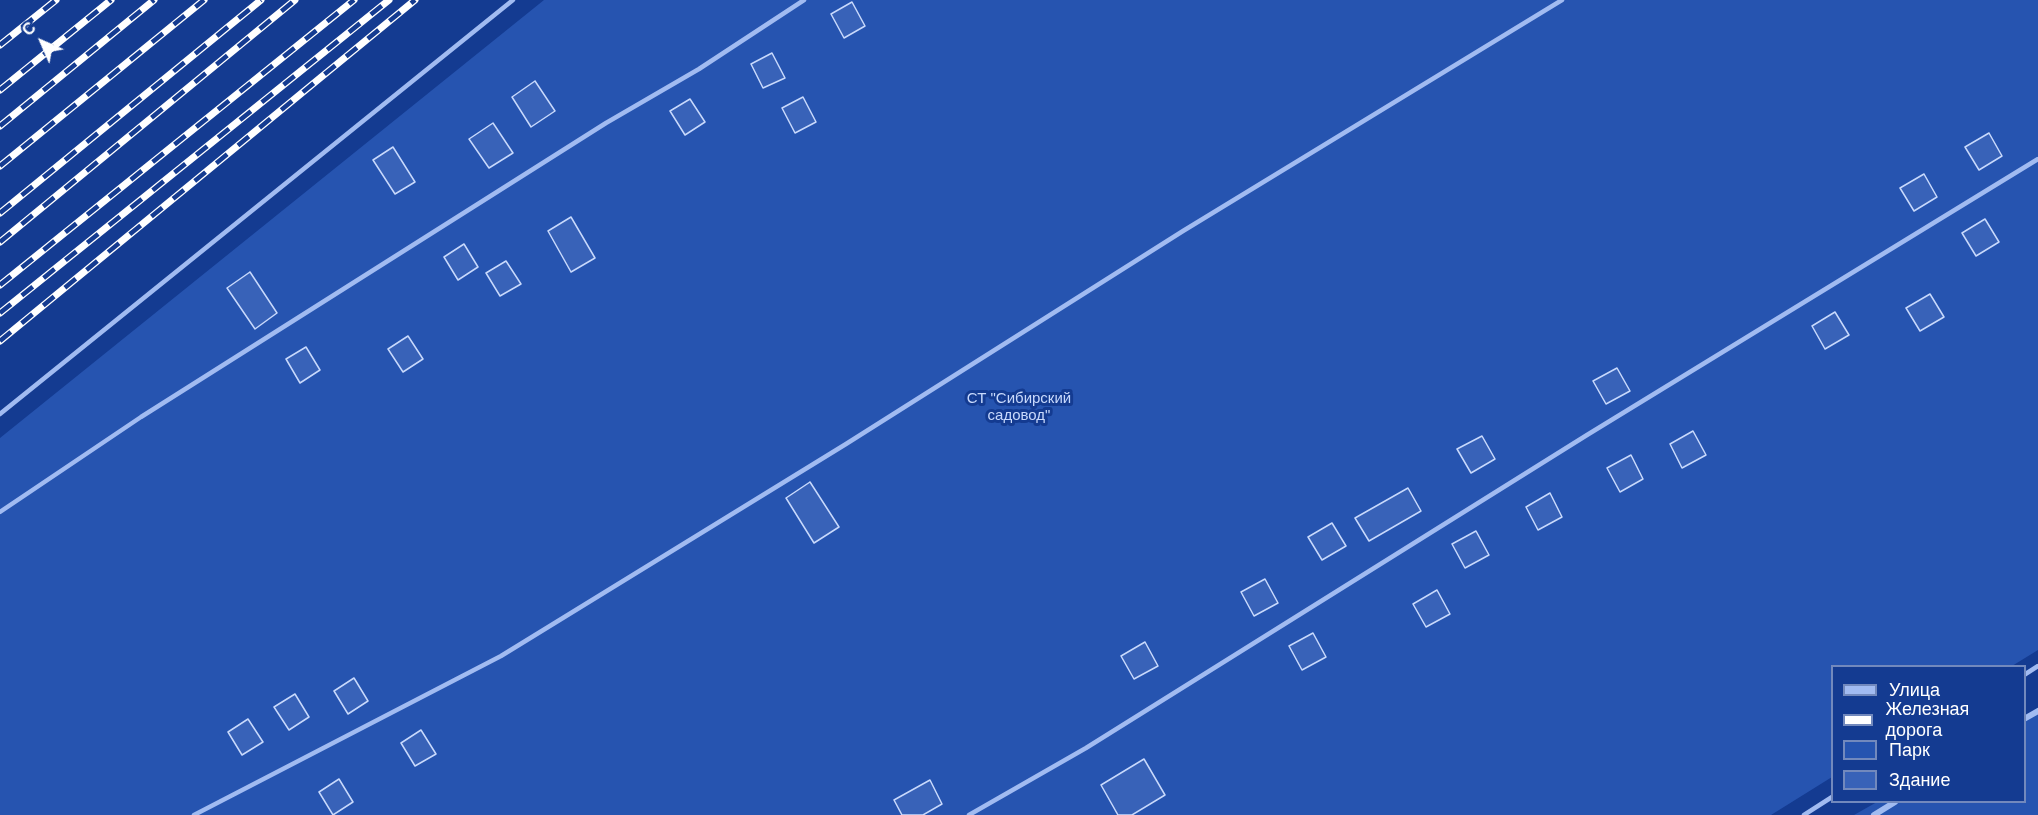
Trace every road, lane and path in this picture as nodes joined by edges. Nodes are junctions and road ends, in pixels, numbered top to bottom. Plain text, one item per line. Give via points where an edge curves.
1 (513, 0) edge
2 (804, 0) edge
3 (1562, 0) edge
4 (2038, 159) edge
5 (0, 414) edge
6 (0, 512) edge
7 (1831, 798) edge
8 (1892, 803) edge
9 (194, 815) edge
10 (969, 815) edge
11 (1804, 815) edge
12 (1874, 815) edge

1 - 5 lane
2 - 6 lane via 161,404
3 - 9 lane via 501,656
4 - 10 lane via 1096,742
7 - 11 lane
8 - 12 street

